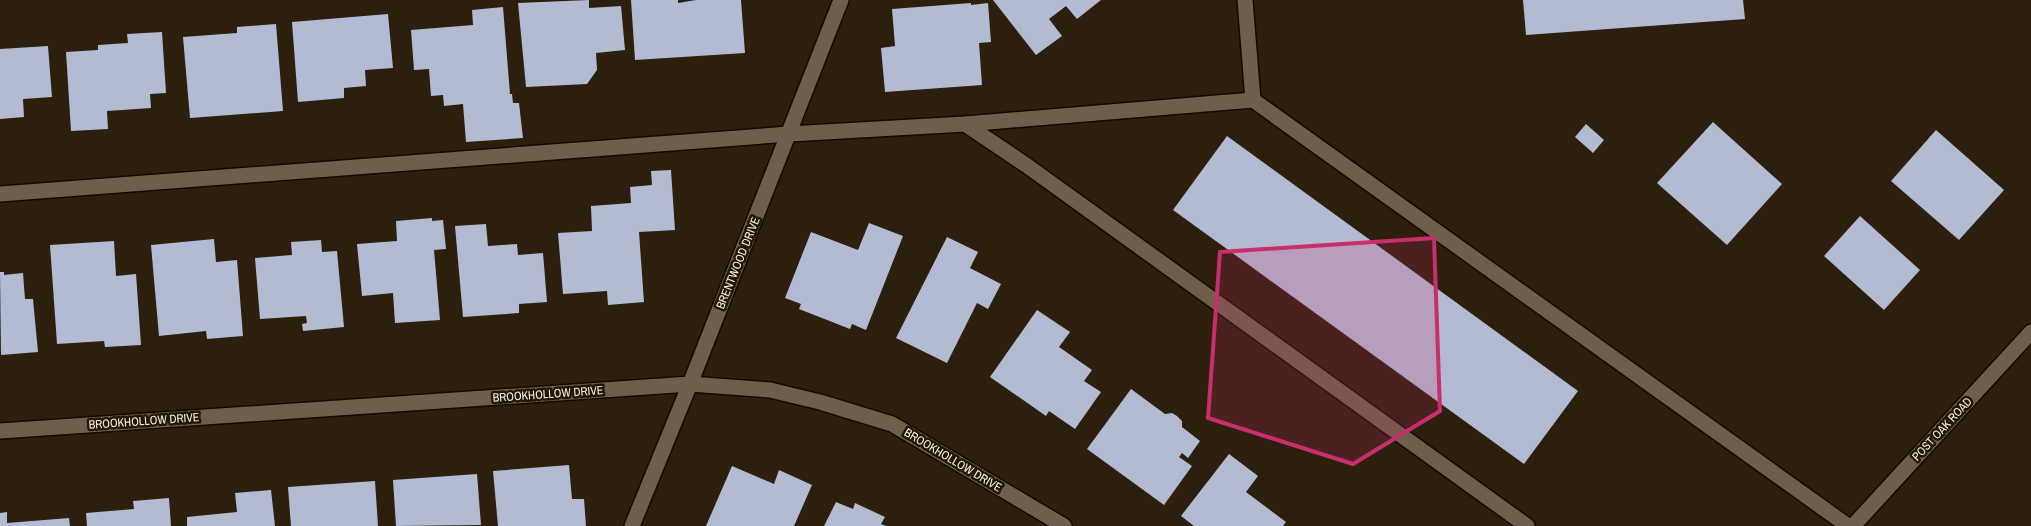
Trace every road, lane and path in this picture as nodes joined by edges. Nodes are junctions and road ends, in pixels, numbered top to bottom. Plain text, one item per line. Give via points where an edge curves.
1 (841, 0) edge
2 (1245, 0) edge
3 (1253, 100) junction
4 (965, 124) junction
5 (789, 134) junction
6 (0, 194) edge
7 (2031, 332) edge
8 (690, 384) junction
9 (0, 432) edge
10 (632, 526) edge
11 (1064, 526) edge
12 (1527, 526) edge
13 (1848, 526) edge
14 (1853, 526) edge

1 - 5 street, BRENTWOOD DRIVE
2 - 3 street
3 - 4 street
3 - 13 street
4 - 5 street
4 - 12 street
5 - 6 street
5 - 8 street, BRENTWOOD DRIVE
7 - 14 street, POST OAK ROAD
8 - 9 street, BROOKHOLLOW DRIVE
8 - 10 street, BRENTWOOD DRIVE
8 - 11 street, BROOKHOLLOW DRIVE via 770,390 892,424

